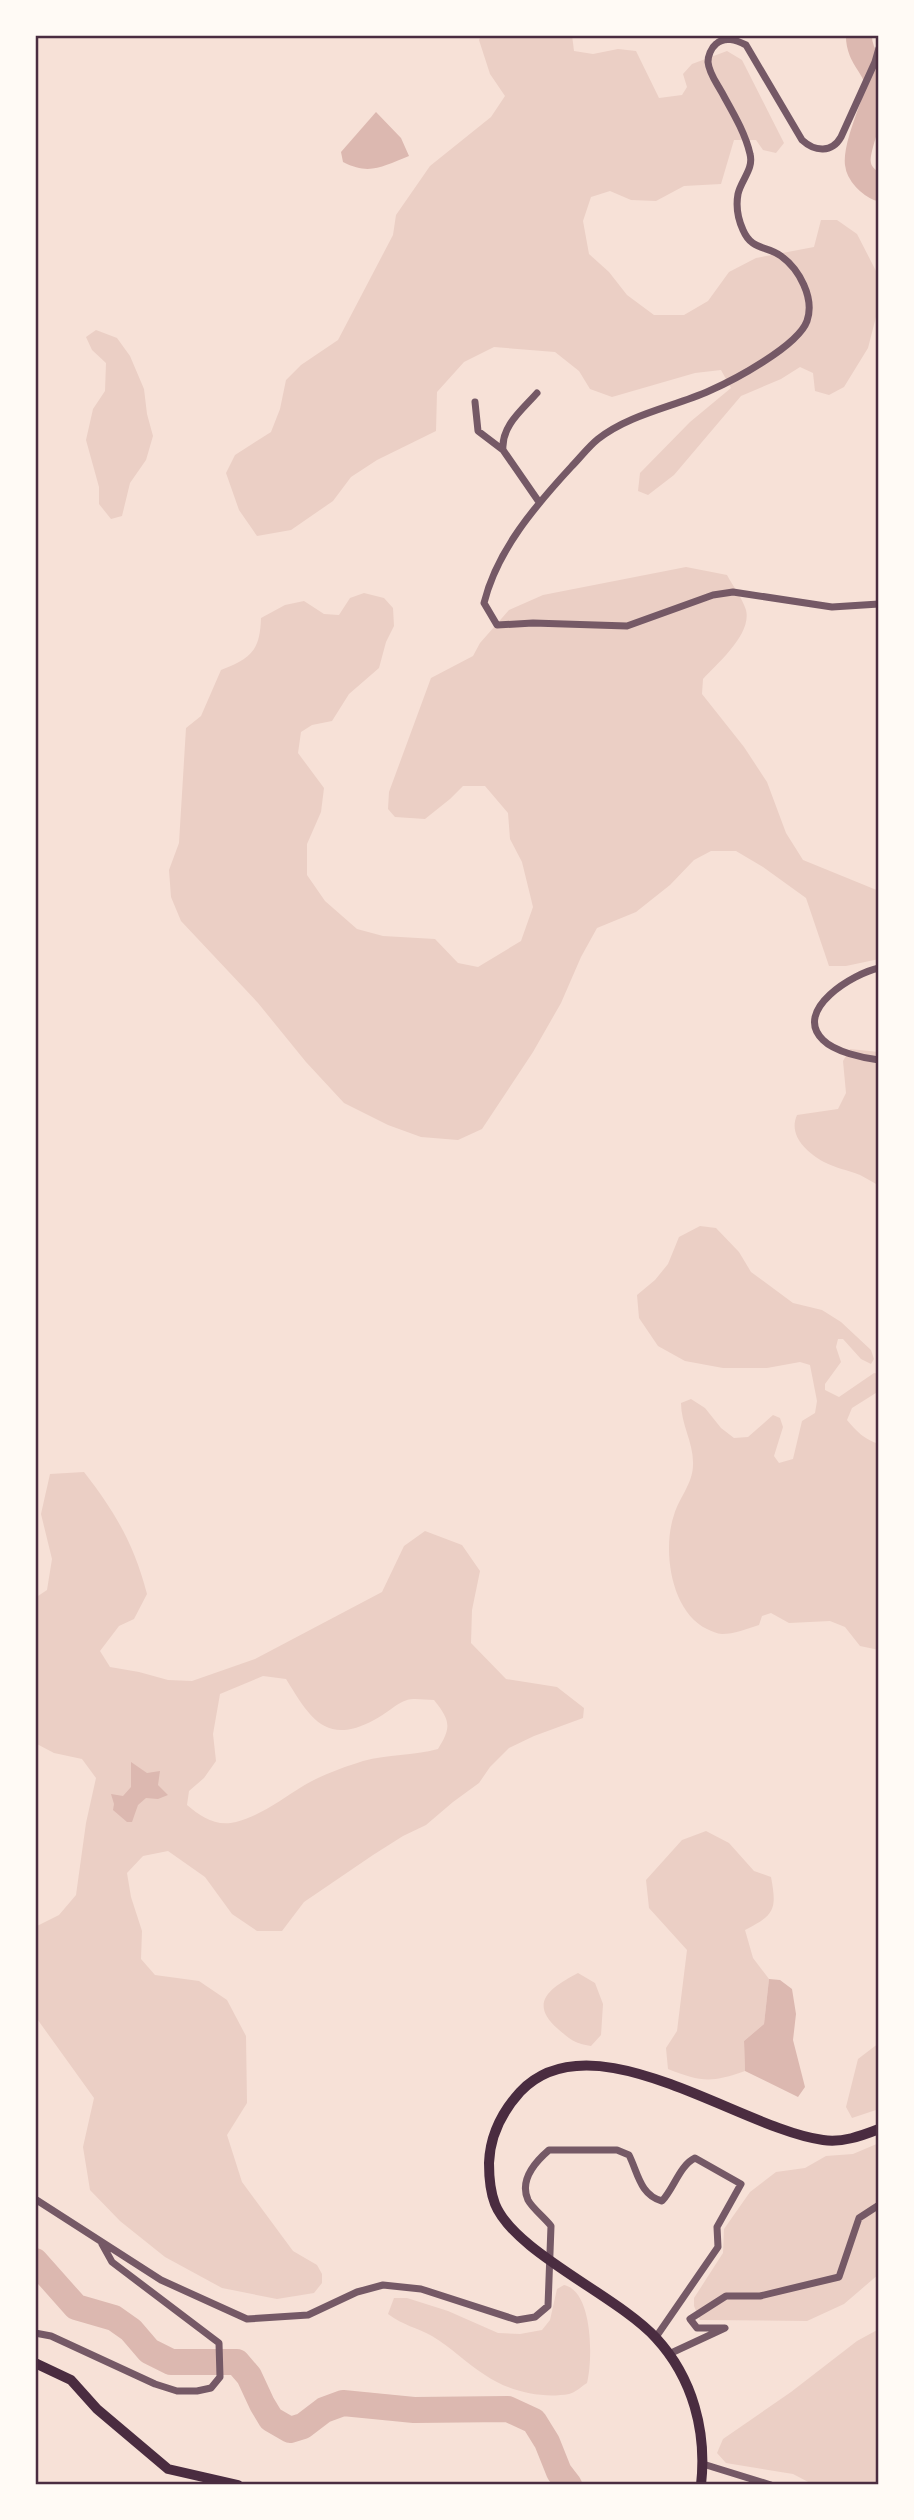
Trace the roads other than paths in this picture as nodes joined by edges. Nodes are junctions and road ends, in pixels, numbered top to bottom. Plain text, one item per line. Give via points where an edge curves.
1 (879, 48) edge
2 (537, 393) dead end
3 (475, 402) dead end
4 (503, 450) junction
5 (539, 502) junction
6 (879, 604) edge
7 (879, 968) edge
8 (879, 1060) edge
9 (879, 2129) edge
10 (35, 2199) edge
11 (879, 2205) edge
12 (101, 2242) junction
13 (549, 2259) junction
14 (35, 2333) edge
15 (656, 2337) junction
16 (669, 2354) junction
17 (35, 2364) edge
18 (703, 2464) junction
19 (238, 2485) edge
20 (701, 2485) edge
21 (771, 2485) edge

1 - 5 street via 837,144 821,150 802,141 746,45 729,39 710,51 710,71 751,156 738,192 743,231 755,246 780,255 797,272 808,293 808,320 781,350 710,391 640,416 598,439
2 - 4 street via 504,434
3 - 4 street via 478,431
4 - 5 street
5 - 6 street via 488,586 484,603 497,625 627,626 733,592 832,607
7 - 8 street via 851,977 829,995 817,1010 815,1028 835,1048
9 - 13 main road via 857,2138 824,2140 790,2132 615,2067 583,2064 553,2071 527,2085 505,2109 490,2147 489,2179 495,2206 513,2231
10 - 12 street
11 - 16 street via 859,2218 839,2277 760,2296 726,2296 690,2319 697,2328 725,2328
12 - 13 street via 161,2280 247,2319 308,2315 383,2285 421,2289 517,2320 535,2317 548,2306
12 - 14 street via 112,2262 219,2343 220,2377 211,2388 177,2391
13 - 15 main road
13 - 15 street via 551,2226 528,2200 526,2181 534,2163 549,2150 617,2150 629,2155 642,2186 652,2198 662,2200 687,2162 695,2158 741,2185 717,2227 718,2246
15 - 16 main road
16 - 18 main road via 694,2402
17 - 19 main road via 71,2380 97,2409 169,2469
18 - 20 main road
18 - 21 street

